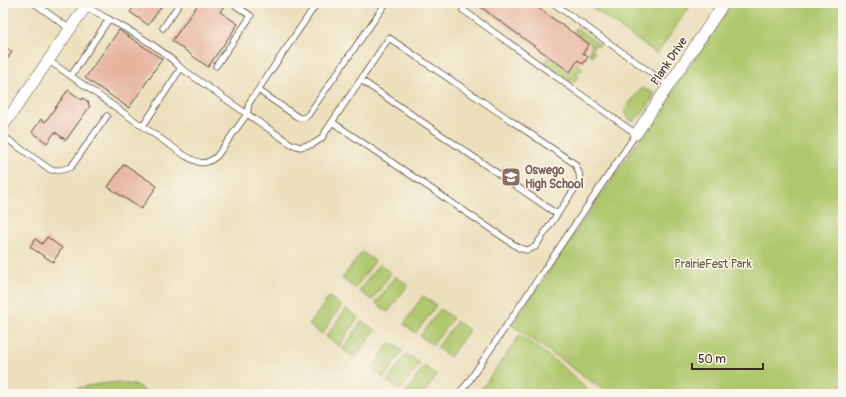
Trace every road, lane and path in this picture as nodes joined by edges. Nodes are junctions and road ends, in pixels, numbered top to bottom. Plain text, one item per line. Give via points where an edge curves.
1 (34, 3) edge
2 (180, 3) edge
3 (232, 3) edge
4 (317, 3) edge
5 (386, 3) edge
6 (553, 3) edge
7 (724, 3) edge
8 (465, 4) edge
9 (86, 5) edge
10 (109, 19) junction
11 (163, 28) dead end
12 (70, 29) junction
13 (48, 60) junction
14 (216, 66) dead end
15 (181, 68) junction
16 (71, 76) junction
17 (361, 80) junction
18 (668, 85) junction
19 (258, 90) junction
20 (247, 114) junction
21 (107, 116) dead end
22 (332, 122) junction
23 (3, 126) edge
24 (143, 126) junction
25 (636, 134) junction
26 (3, 136) edge
27 (557, 214) junction
28 (458, 394) edge

1 - 12 lane
2 - 11 lane
3 - 14 lane via 251,16
4 - 19 lane
5 - 19 lane via 304,118 299,118
6 - 18 lane
7 - 18 street, Plank Drive
8 - 25 lane via 463,10
9 - 10 lane
9 - 12 street
10 - 15 lane via 170,57
10 - 16 lane
12 - 13 street
13 - 16 lane
13 - 23 street
15 - 20 lane
15 - 24 lane
16 - 24 lane
17 - 22 lane
17 - 27 lane
17 - 27 lane via 389,38 575,164 580,180
18 - 25 street, Plank Drive
19 - 20 lane via 249,103
20 - 22 lane via 300,148 321,139
20 - 24 lane via 217,156 204,163 184,155
21 - 26 lane via 71,167 61,170 50,170
22 - 27 lane via 519,248 527,250 535,247
25 - 28 lane

